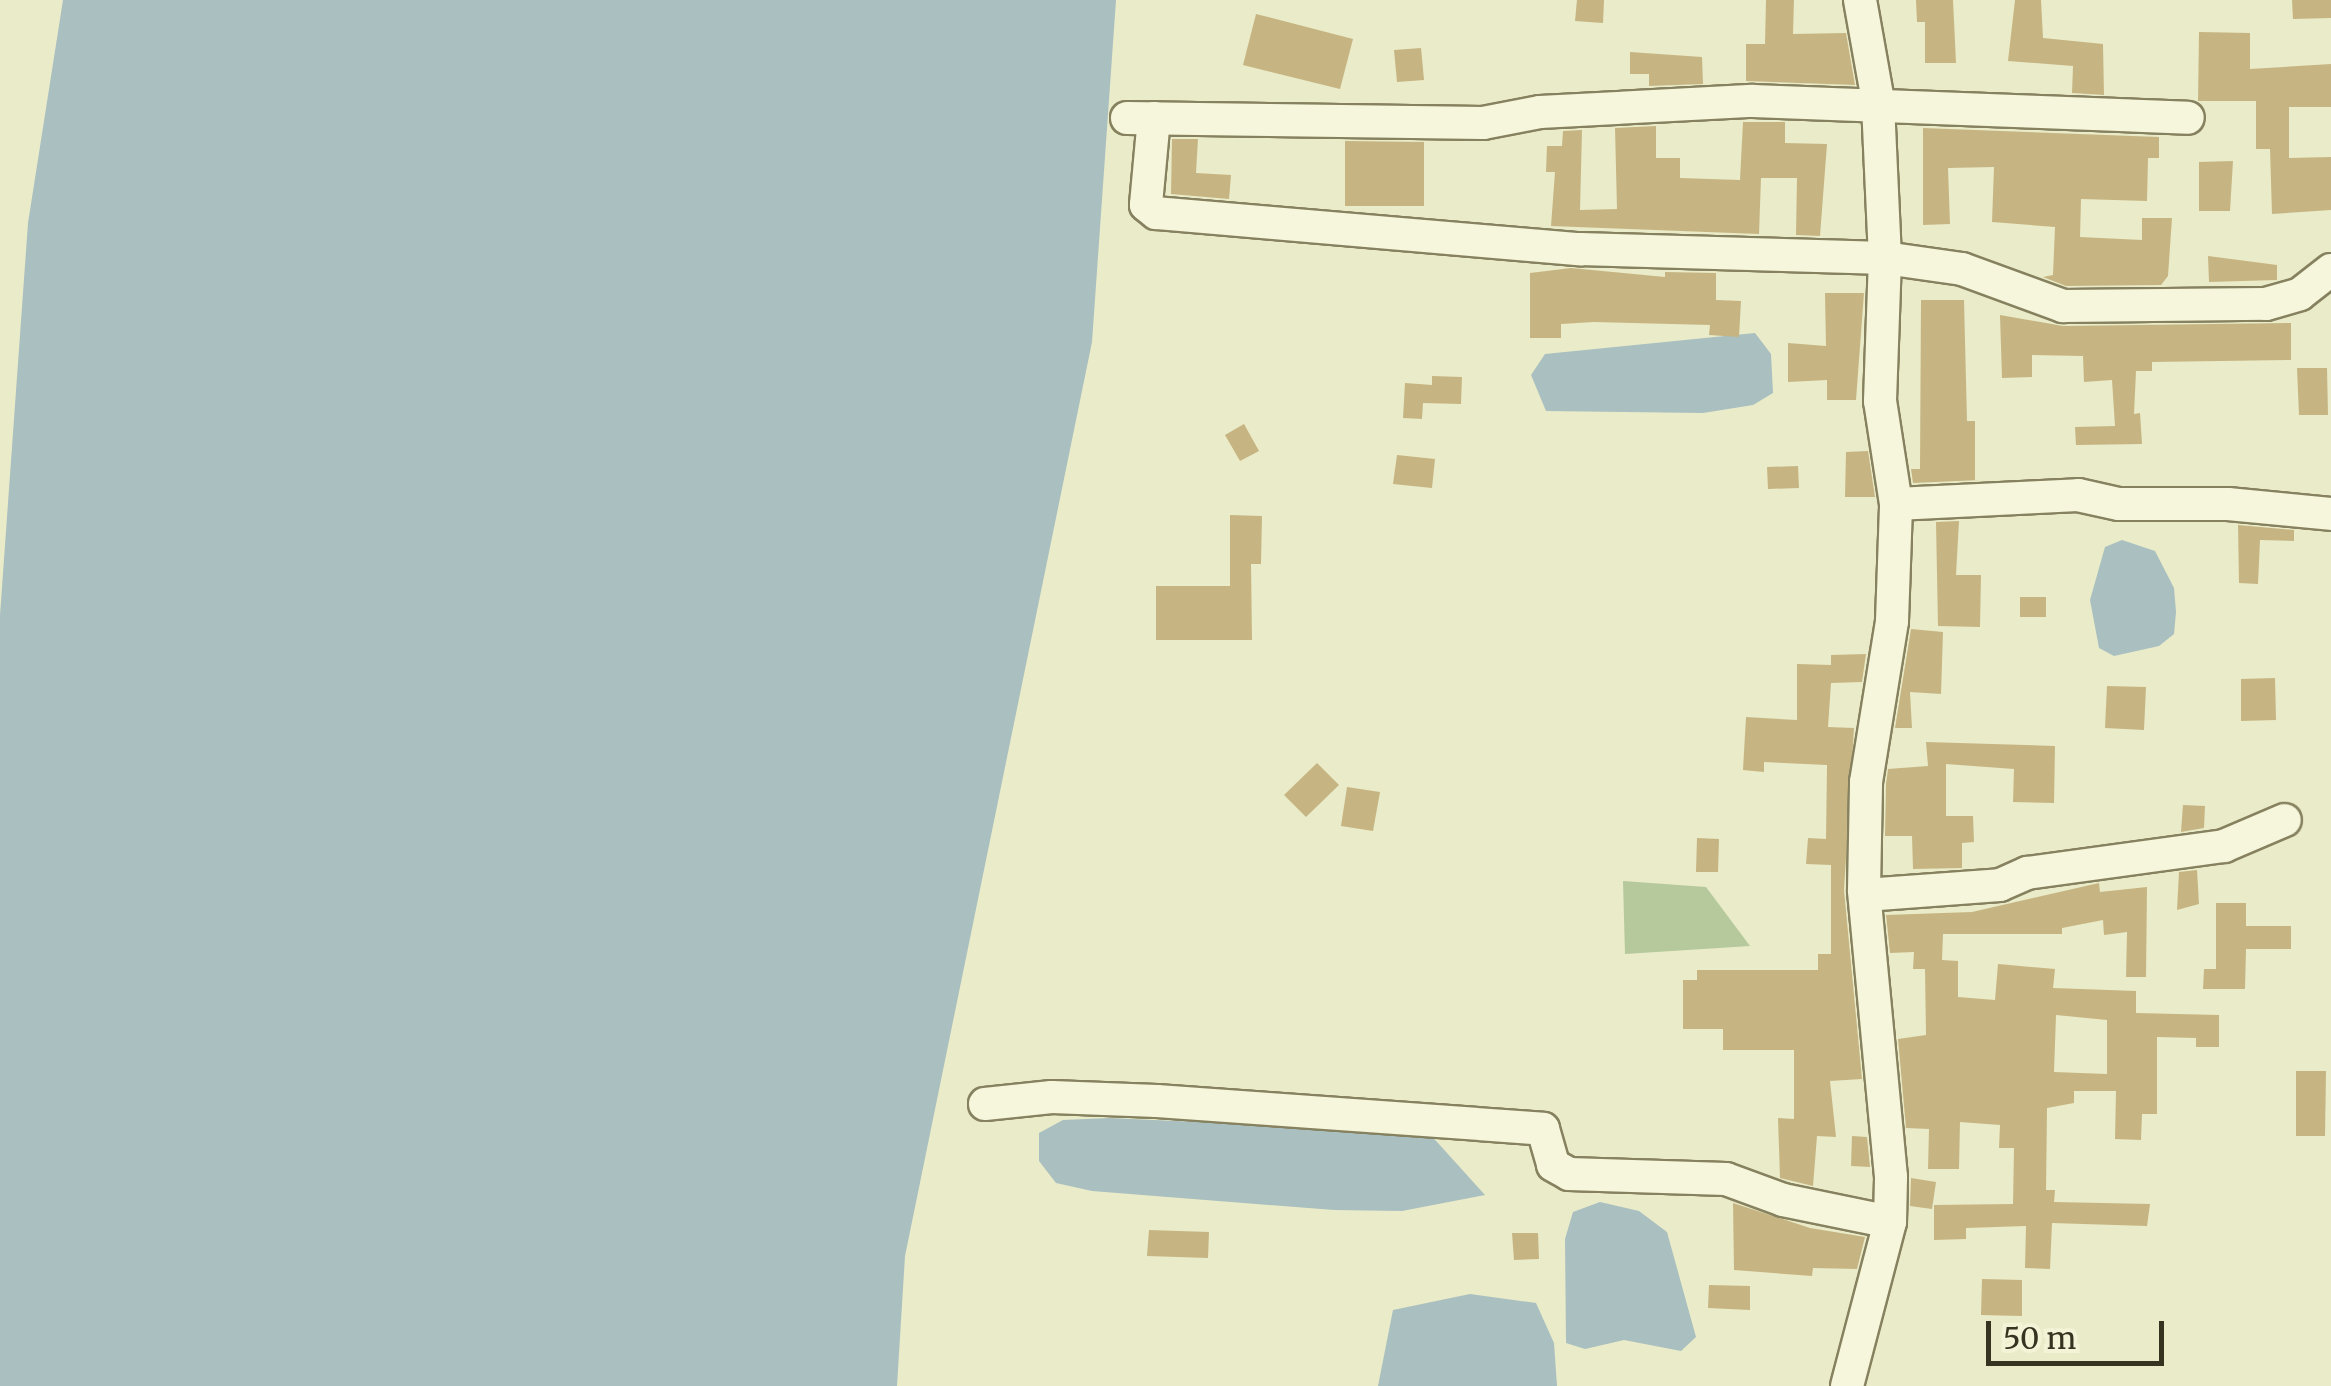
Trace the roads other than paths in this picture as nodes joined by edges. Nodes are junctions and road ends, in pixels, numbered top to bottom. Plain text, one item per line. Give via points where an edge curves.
1 (1860, 0) edge
2 (1878, 101) junction
3 (2188, 118) dead end
4 (1885, 258) junction
5 (2331, 270) edge
6 (1896, 504) junction
7 (2331, 514) edge
8 (2285, 820) dead end
9 (1865, 895) junction
10 (986, 1104) dead end
11 (1890, 1222) junction
12 (1848, 1386) edge

1 - 2 street
2 - 3 street
2 - 4 street
2 - 4 street via 1540,112 1483,123 1141,118 1146,204 1156,213 1580,249
4 - 5 street via 1962,269 2050,303 2106,307 2266,304 2300,294
4 - 6 street via 1880,401
6 - 7 street via 2078,495 2119,504
6 - 9 street via 1892,622 1866,782
8 - 9 street via 2224,846 2027,873 2000,885
9 - 11 street
10 - 11 street via 1052,1097 1157,1101 1544,1129 1553,1164 1569,1174 1726,1179 1782,1200
11 - 12 street

